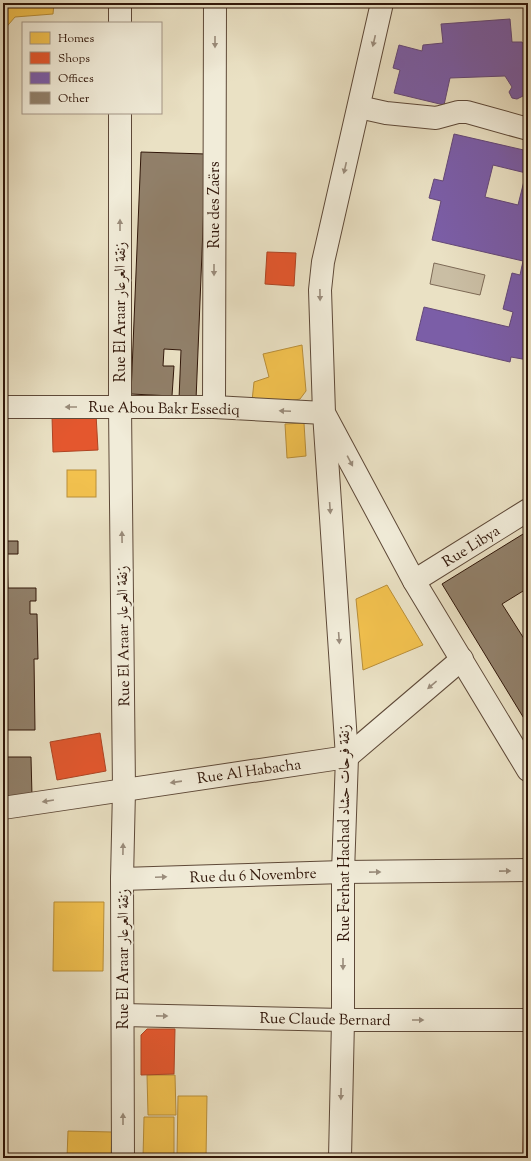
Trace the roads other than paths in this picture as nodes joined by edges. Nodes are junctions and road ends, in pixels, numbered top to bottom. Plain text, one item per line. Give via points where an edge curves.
1 (120, 3) edge
2 (215, 3) edge
3 (382, 3) edge
4 (120, 22) edge
5 (359, 107) junction
6 (120, 114) edge
7 (528, 129) edge
8 (3, 406) edge
9 (120, 407) junction
10 (214, 407) junction
11 (324, 413) junction
12 (528, 510) edge
13 (414, 581) junction
14 (462, 660) junction
15 (347, 757) junction
16 (528, 770) edge
17 (124, 790) junction
18 (3, 808) edge
19 (528, 870) edge
20 (343, 872) junction
21 (122, 879) junction
22 (123, 1015) junction
23 (343, 1020) junction
24 (528, 1020) edge
25 (123, 1158) edge
26 (340, 1158) edge

1 - 4 street
2 -> 10 street, Rue des Zaërs
3 -> 5 street, Rue Ferhat Hachad زنقة فرحات حشاد
5 - 7 street via 386,113 436,118 467,112
5 -> 11 street, Rue Ferhat Hachad زنقة فرحات حشاد via 323,262 320,290
9 -> 6 street, Rue El Araar زنقة العرعار
9 -> 8 street, Rue Abou Bakr Essediq
9 - 10 street, Rue Abou Bakr Essediq
17 -> 9 street, Rue El Araar زنقة العرعار
11 -> 10 street, Rue Abou Bakr Essediq
11 -> 13 street
11 -> 15 street, Rue Ferhat Hachad زنقة فرحات حشاد
12 - 13 street, Rue Libya
13 - 14 street
14 -> 15 street
14 - 16 street
15 -> 17 street, Rue Al Habacha
15 - 20 street, Rue Ferhat Hachad زنقة فرحات حشاد
17 -> 18 street, Rue Al Habacha
21 -> 17 street, Rue El Araar زنقة العرعار
20 -> 19 street, Rue du 6 Novembre
21 -> 20 street, Rue du 6 Novembre
20 -> 23 street, Rue Ferhat Hachad زنقة فرحات حشاد
21 - 22 street, Rue El Araar زنقة العرعار
22 -> 23 street, Rue Claude Bernard
25 -> 22 street, Rue El Araar زنقة العرعار
23 -> 24 street, Rue Claude Bernard
23 -> 26 street, Rue Ferhat Hachad زنقة فرحات حشاد

